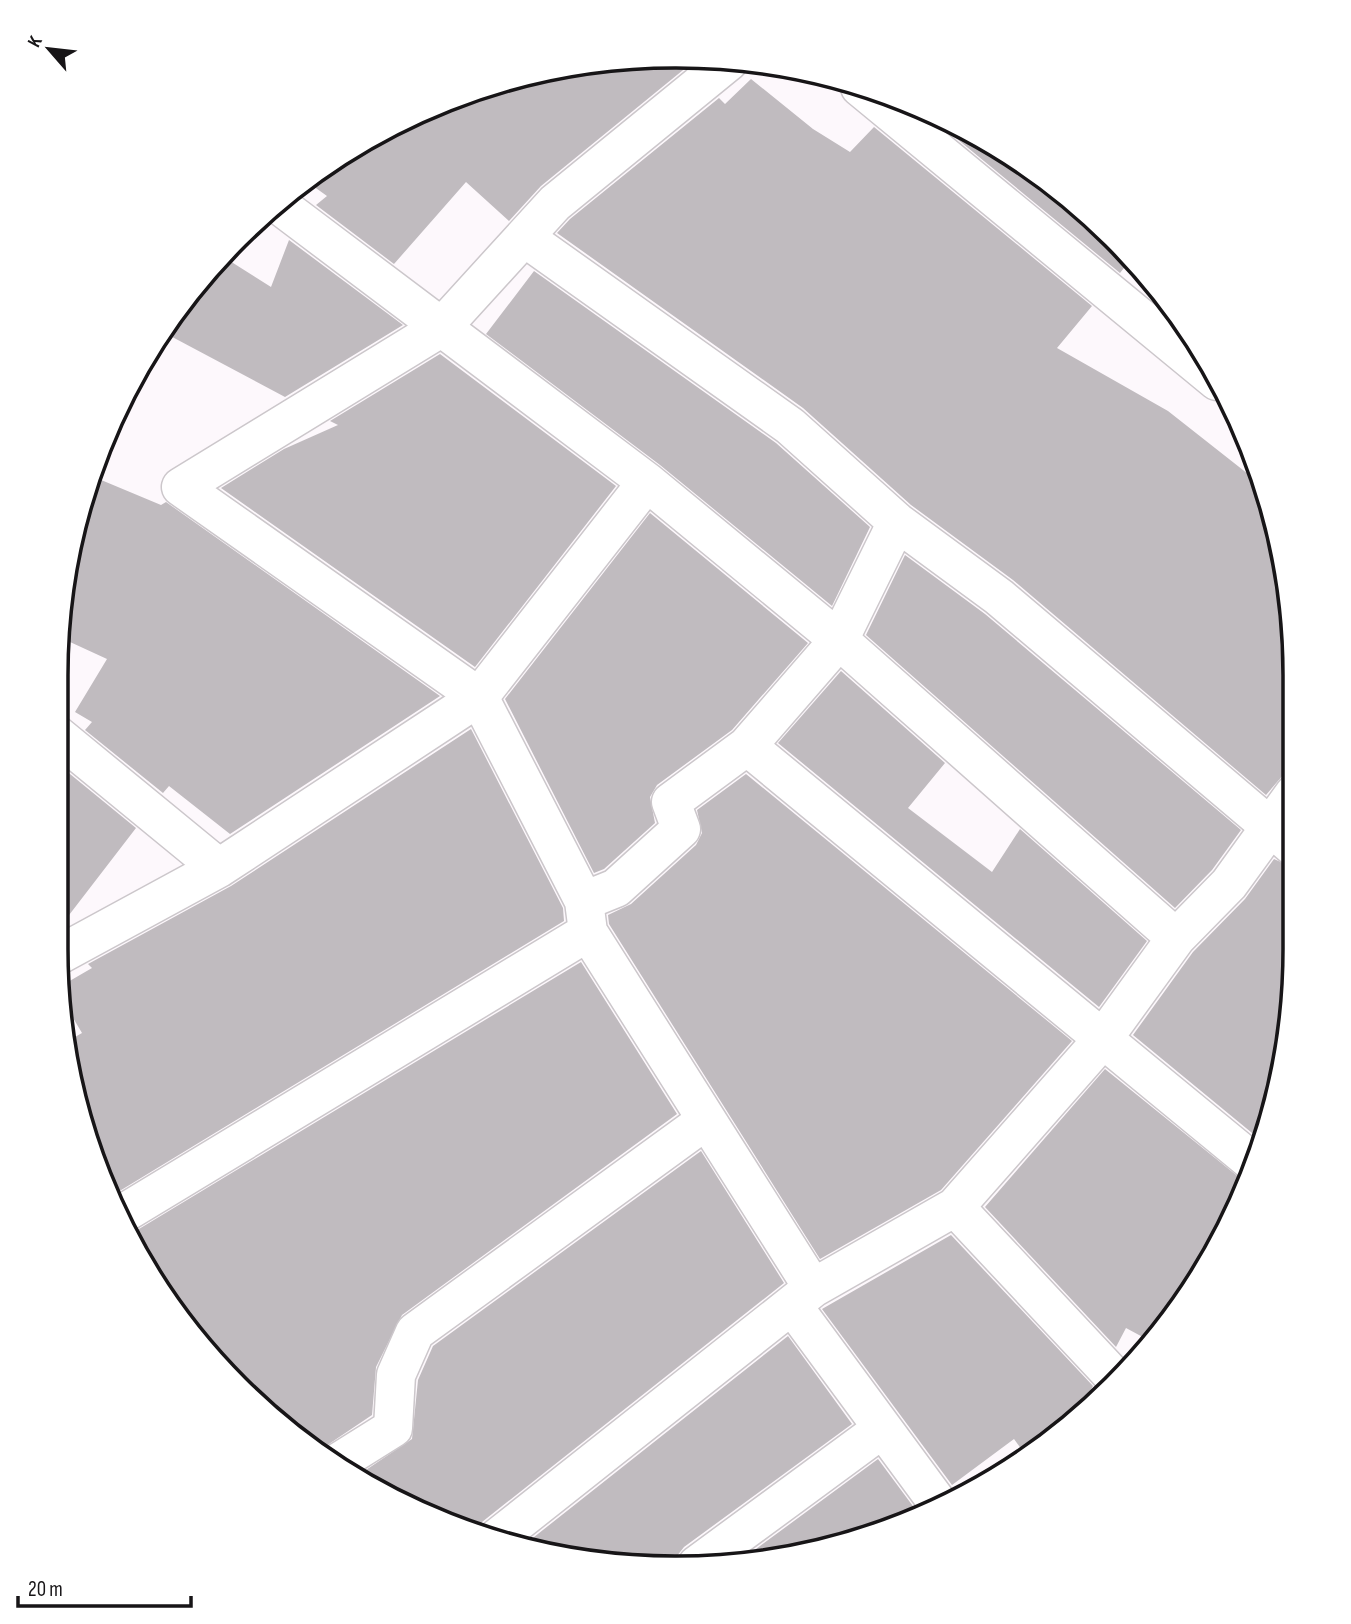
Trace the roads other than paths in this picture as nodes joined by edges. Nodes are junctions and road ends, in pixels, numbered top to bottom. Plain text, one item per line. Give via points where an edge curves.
1 (718, 70) edge
2 (889, 107) edge
3 (286, 210) edge
4 (524, 237) junction
5 (442, 327) junction
6 (1196, 364) edge
7 (647, 482) junction
8 (897, 522) junction
9 (839, 639) junction
10 (479, 697) junction
11 (68, 744) edge
12 (747, 746) junction
13 (1282, 836) edge
14 (219, 868) junction
15 (586, 917) junction
16 (1176, 938) junction
17 (68, 950) edge
18 (1102, 1040) junction
19 (705, 1121) junction
20 (1246, 1157) edge
21 (955, 1207) junction
22 (128, 1211) edge
23 (802, 1297) junction
24 (1110, 1373) edge
25 (883, 1429) junction
26 (346, 1458) edge
27 (934, 1498) edge
28 (506, 1531) edge
29 (710, 1554) edge

1 - 4 street via 555,203
2 - 6 street via 906,126
3 - 5 street
4 - 5 street
4 - 8 street via 790,426
5 - 7 street
5 - 10 street via 181,487
7 - 9 street
7 - 10 street
8 - 9 street
8 - 13 street via 999,597
9 - 12 street
9 - 16 street
10 - 14 street
10 - 15 street
11 - 14 street
12 - 15 street via 671,802 681,829
12 - 18 street
13 - 16 street
14 - 17 street
15 - 19 street
15 - 22 street
16 - 18 street
18 - 20 street
18 - 21 street
19 - 23 street
19 - 26 street via 415,1332 396,1375 393,1428
21 - 23 street
21 - 24 street
23 - 25 street
23 - 28 street
25 - 27 street
25 - 29 street

